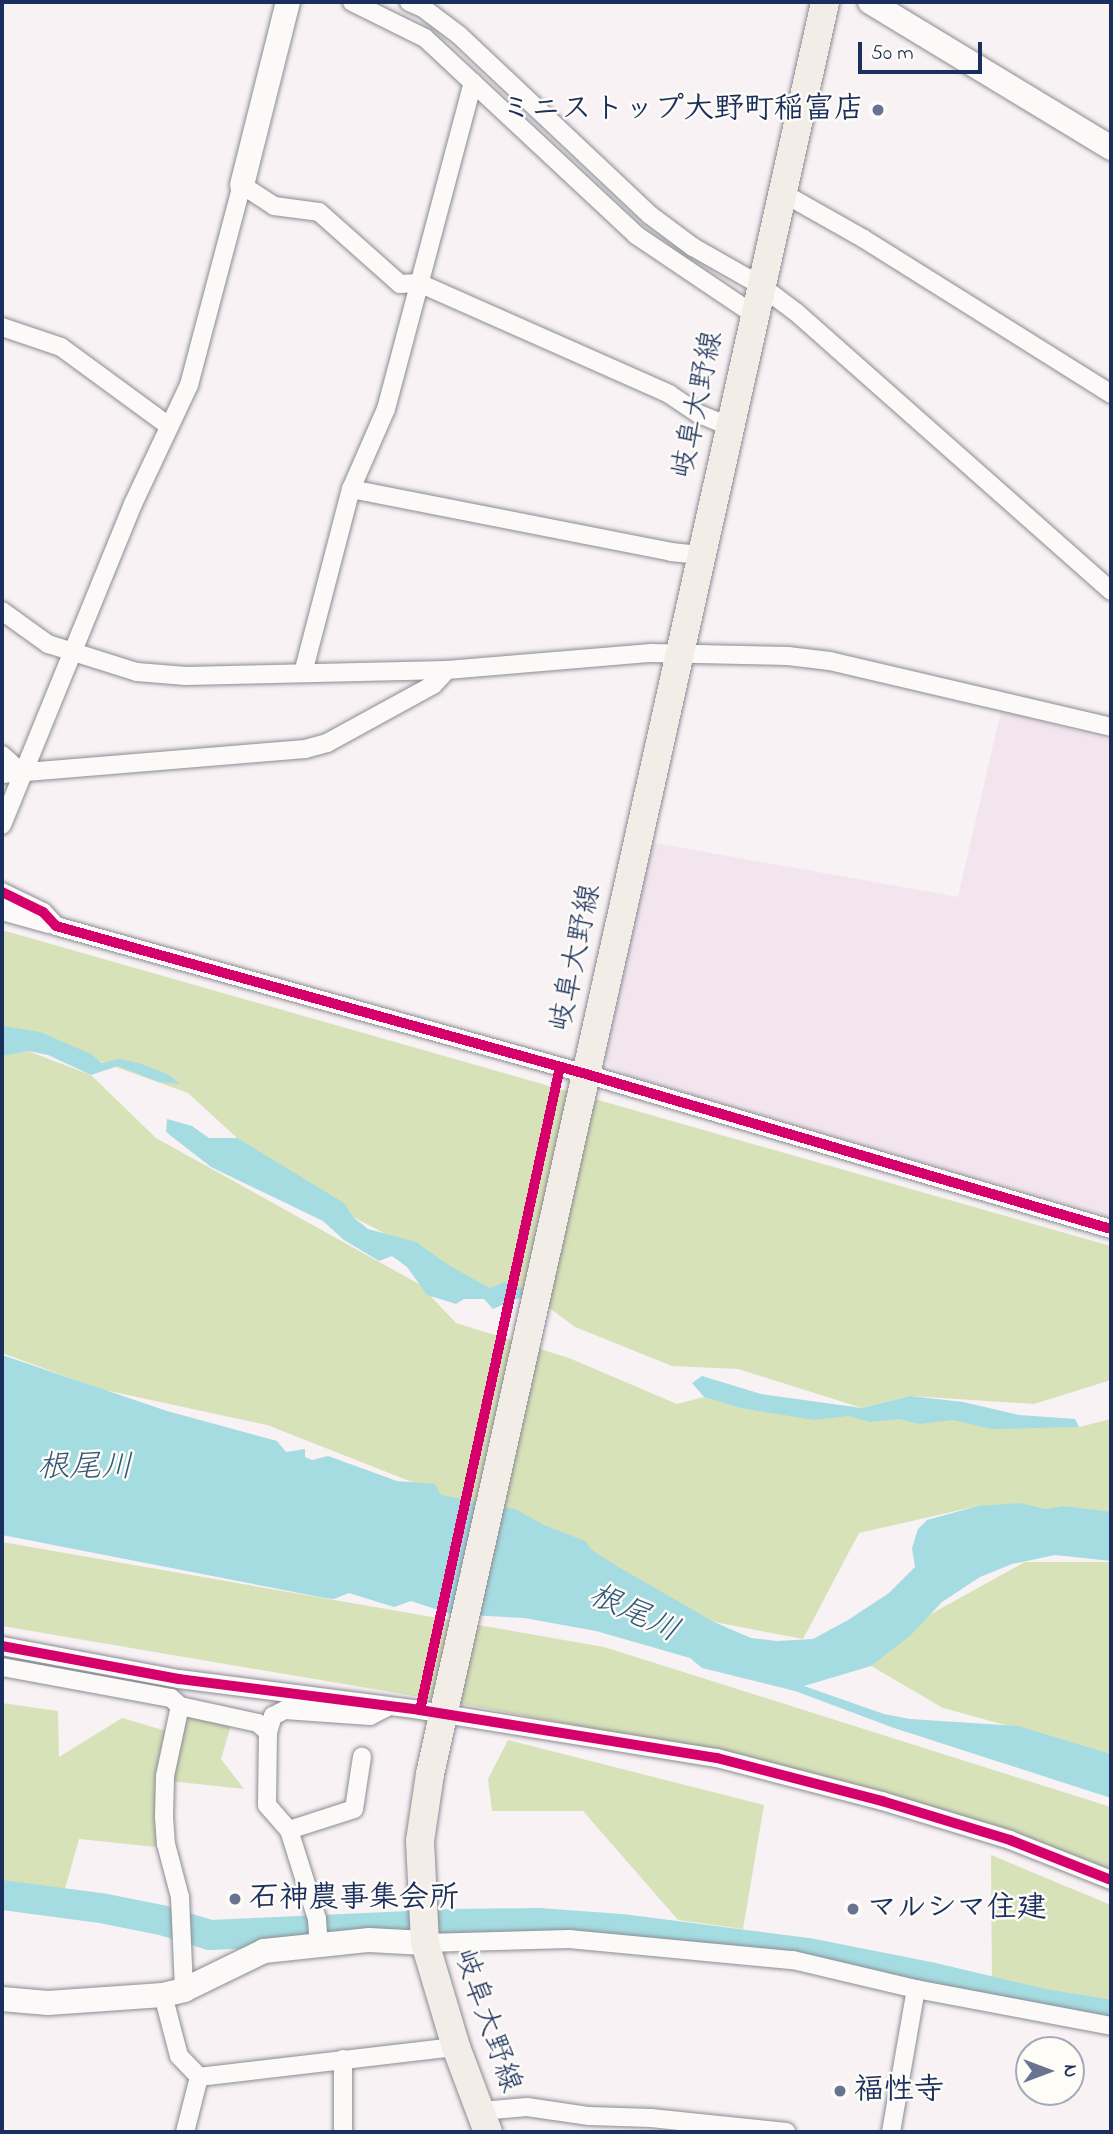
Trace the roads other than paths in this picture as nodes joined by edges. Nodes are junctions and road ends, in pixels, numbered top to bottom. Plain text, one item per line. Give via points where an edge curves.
1 (288, 2) edge
2 (352, 2) edge
3 (409, 2) edge
4 (825, 2) edge
5 (870, 2) edge
6 (473, 82) junction
7 (1111, 148) edge
8 (242, 185) junction
9 (781, 191) junction
10 (419, 283) junction
11 (760, 285) junction
12 (753, 314) junction
13 (2, 327) edge
14 (1111, 394) edge
15 (169, 426) junction
16 (729, 426) junction
17 (351, 489) junction
18 (700, 555) junction
19 (1111, 590) edge
20 (2, 611) edge
21 (678, 653) junction
22 (73, 654) junction
23 (447, 670) junction
24 (303, 673) junction
25 (1111, 727) edge
26 (2, 755) edge
27 (22, 773) junction
28 (2, 774) edge
29 (2, 825) edge
30 (2, 892) edge
31 (2, 911) edge
32 (56, 926) junction
33 (583, 1086) junction
34 (1111, 1228) edge
35 (2, 1646) edge
36 (2, 1667) edge
37 (180, 1706) junction
38 (390, 1706) junction
39 (446, 1706) junction
40 (268, 1732) junction
41 (362, 1757) dead end
42 (289, 1830) junction
43 (1111, 1880) edge
44 (424, 1931) junction
45 (319, 1941) junction
46 (916, 1989) junction
47 (173, 1992) junction
48 (2, 1999) edge
49 (1111, 2026) edge
50 (456, 2048) junction
51 (343, 2059) junction
52 (199, 2077) junction
53 (485, 2122) edge
54 (185, 2132) edge
55 (343, 2132) edge
56 (786, 2132) edge
57 (891, 2132) edge

1 - 8 main road
2 - 6 street via 425,37
3 - 11 street via 459,35 650,215 693,247
4 - 9 main road, 岐阜大野線
5 - 7 main road
6 - 10 street
6 - 12 street via 636,235
8 - 10 street via 275,206 319,212 400,284
8 - 15 street via 188,385
9 - 11 main road, 岐阜大野線
9 - 14 street
10 - 16 street via 669,394 699,414
10 - 17 street via 386,409
11 - 12 main road, 岐阜大野線
11 - 19 street
12 - 16 main road, 岐阜大野線
13 - 15 street via 61,347
15 - 22 street
16 - 18 main road, 岐阜大野線
17 - 18 street
17 - 24 street
18 - 21 main road, 岐阜大野線
20 - 22 street via 48,644
21 - 23 street
21 - 25 street via 831,661
21 - 33 main road, 岐阜大野線
22 - 24 street via 149,673
22 - 27 street
23 - 24 street
23 - 27 street via 433,685 327,743 305,749
26 - 27 street
27 - 28 street
27 - 29 street
30 - 32 street via 43,912
31 - 32 street
32 - 33 street
33 - 34 street
33 - 39 main road, 岐阜大野線
35 - 38 street via 179,1679
36 - 37 street via 171,1698
37 - 40 street via 258,1723
37 - 47 street via 165,1776 166,1844 180,1897
38 - 39 street
38 - 40 street via 370,1716 285,1710 273,1716
39 - 43 street via 717,1758 882,1801 1010,1840
39 - 44 main road, 岐阜大野線 via 421,1841
40 - 42 street via 267,1805
41 - 42 street via 354,1809
42 - 45 street via 317,1919
44 - 45 main road via 369,1940
44 - 46 street via 793,1960
44 - 50 main road, 岐阜大野線
45 - 47 main road via 264,1951
46 - 49 street
46 - 57 street
47 - 48 main road via 48,2003
47 - 52 street via 179,2056
50 - 51 street
50 - 53 main road, 岐阜大野線
51 - 52 street
51 - 55 street
52 - 54 street
53 - 56 street via 527,2107

